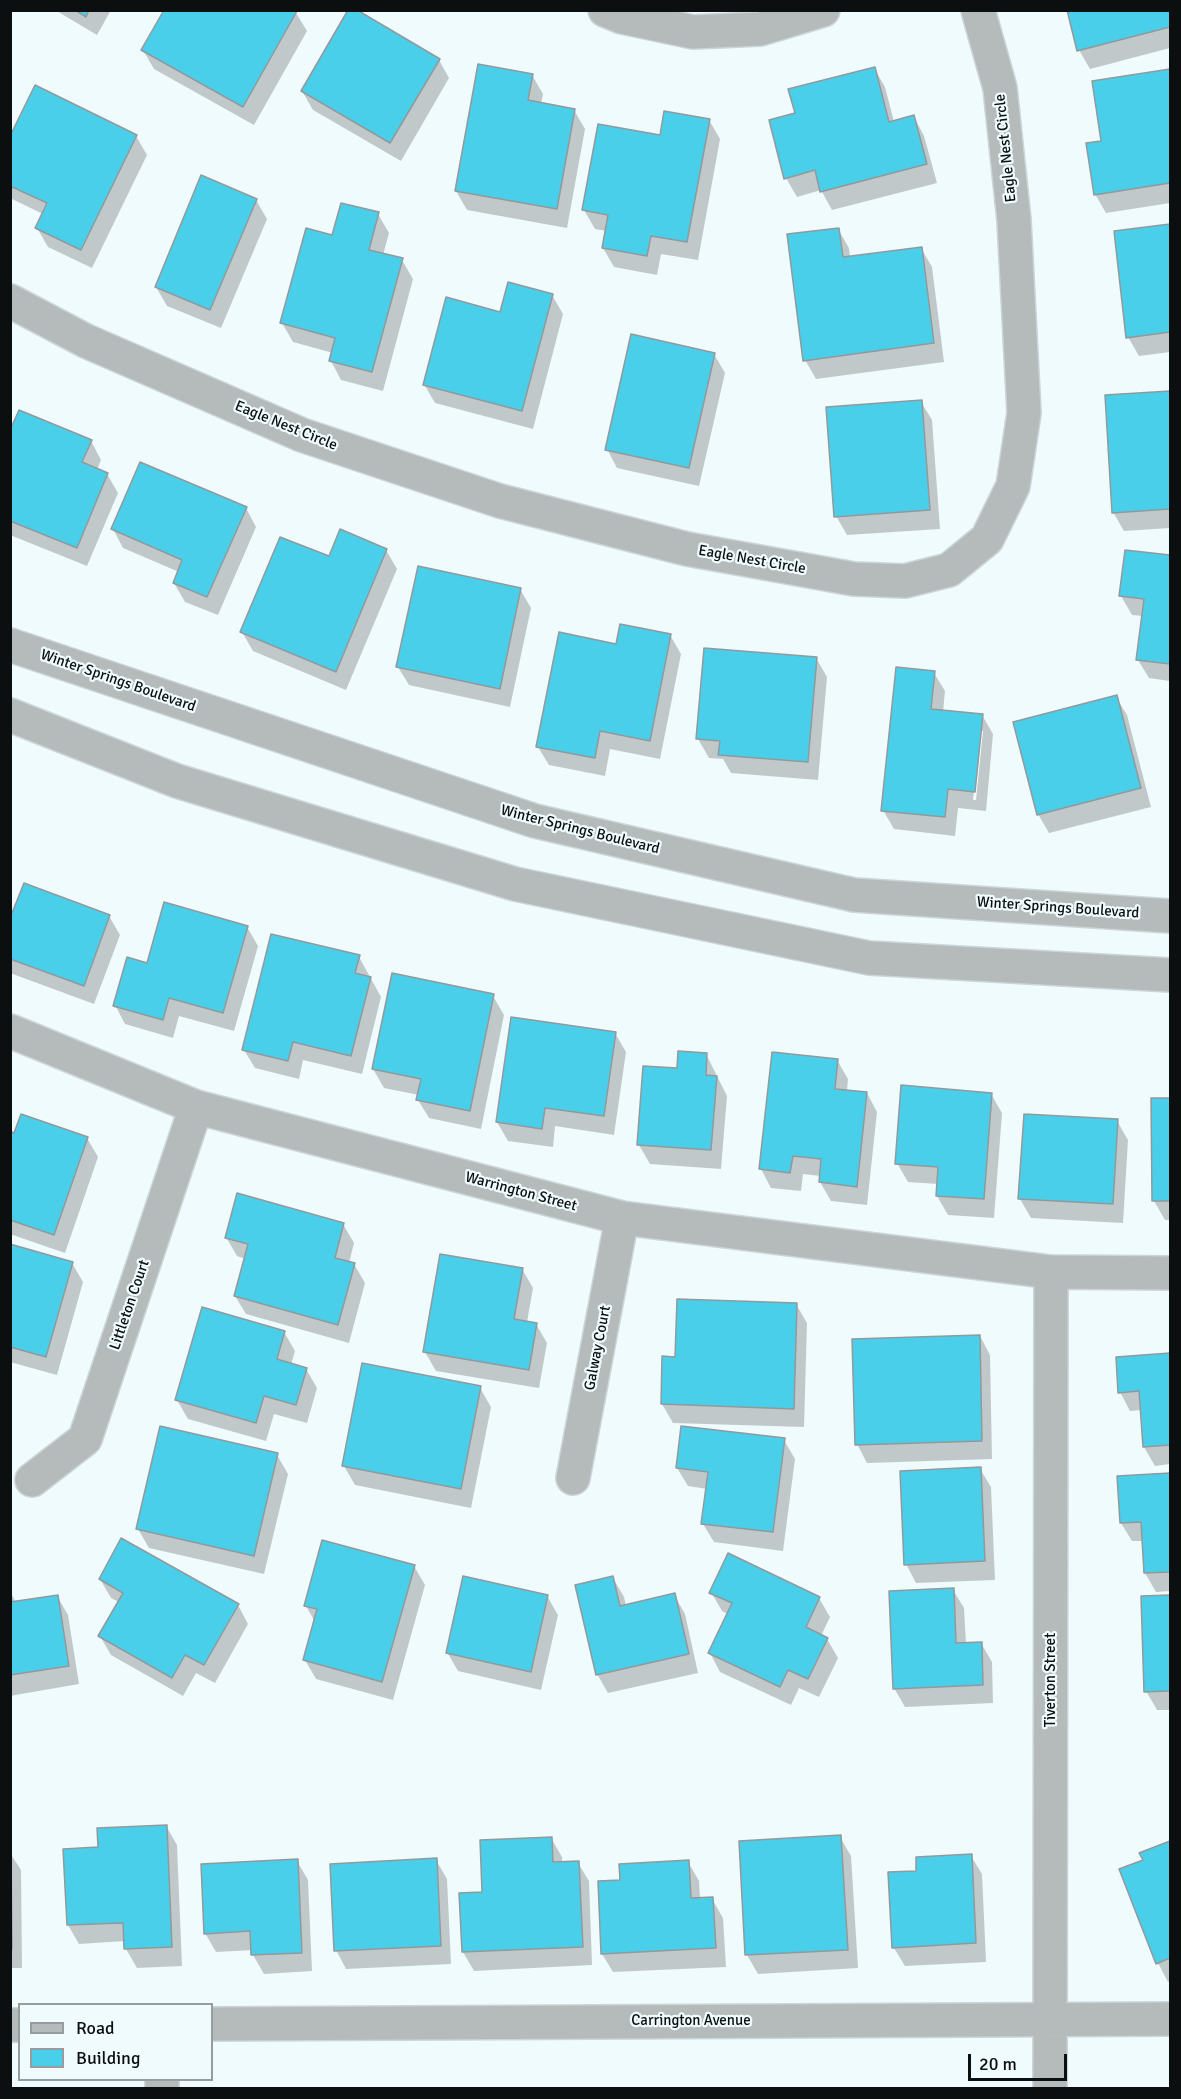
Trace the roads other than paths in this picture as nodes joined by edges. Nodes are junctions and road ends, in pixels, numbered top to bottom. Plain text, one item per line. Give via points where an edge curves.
1 (605, 10) edge
2 (823, 10) edge
3 (978, 10) edge
4 (10, 301) edge
5 (10, 645) edge
6 (10, 715) edge
7 (1170, 916) edge
8 (1170, 975) edge
9 (10, 1031) edge
10 (196, 1107) junction
11 (622, 1218) junction
12 (1051, 1272) junction
13 (1170, 1273) edge
14 (573, 1478) dead end
15 (32, 1480) dead end
16 (1170, 2019) edge
17 (1050, 2020) junction
18 (213, 2024) edge
19 (1050, 2088) edge

1 - 2 street via 693,32 760,29
3 - 4 street, Eagle Nest Circle via 1000,88 1014,220 1024,413 1013,486 987,539 949,570 905,581 854,579 687,549 500,501 302,435 86,341
5 - 7 street, Winter Springs Boulevard via 534,821 854,895
6 - 8 street via 177,781 515,884 868,958
9 - 10 street, Warrington Street
10 - 11 street, Warrington Street
10 - 15 street, Littleton Court via 85,1439
11 - 12 street, Warrington Street
11 - 14 street, Galway Court
12 - 13 street, Warrington Street
12 - 17 street, Tiverton Street
16 - 17 street, Carrington Avenue
17 - 18 street, Carrington Avenue
17 - 19 street, Tiverton Street

